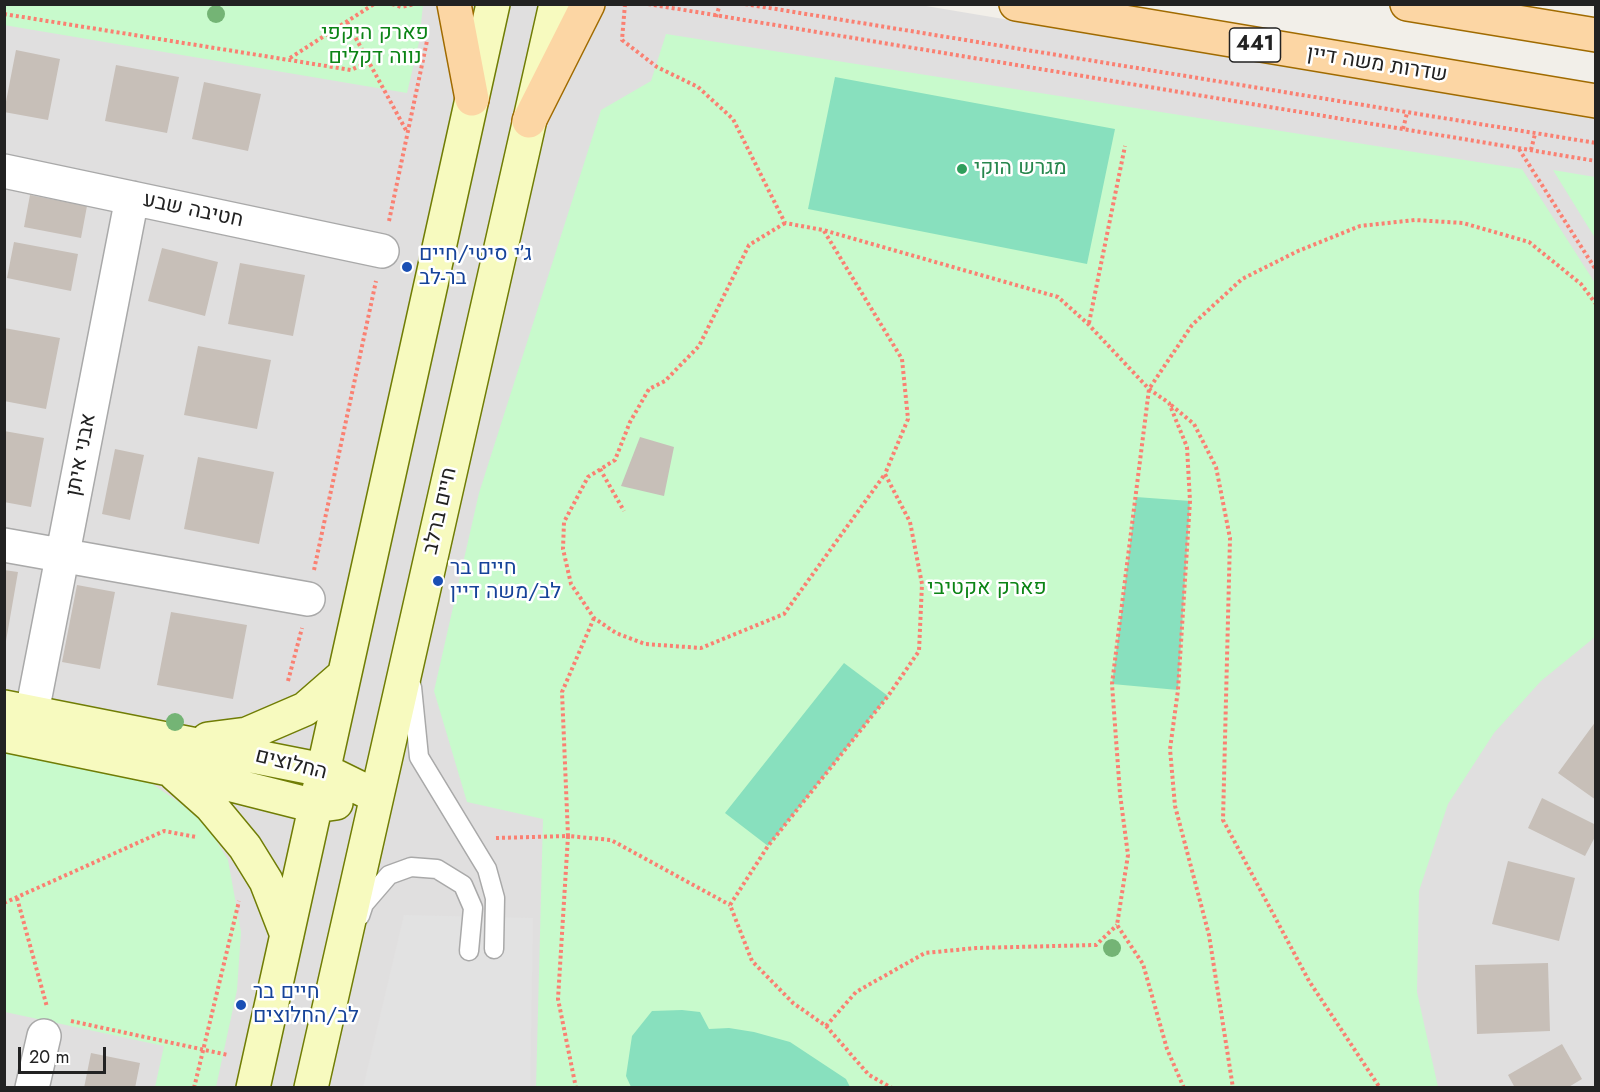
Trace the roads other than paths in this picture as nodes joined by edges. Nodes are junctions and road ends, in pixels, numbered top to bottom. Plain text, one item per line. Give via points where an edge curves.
1 (454, 4) edge
2 (493, 4) edge
3 (556, 4) edge
4 (588, 4) edge
5 (1016, 4) edge
6 (1407, 4) edge
7 (1596, 35) edge
8 (472, 99) junction
9 (1596, 101) edge
10 (529, 121) junction
11 (4, 171) edge
12 (132, 198) junction
13 (382, 251) road end
14 (4, 545) edge
15 (62, 555) junction
16 (308, 599) road end
17 (414, 630) junction
18 (344, 675) junction
19 (18, 710) edge
20 (4, 735) edge
21 (189, 741) junction
22 (169, 769) junction
23 (323, 770) junction
24 (376, 796) junction
25 (315, 806) junction
26 (287, 935) junction
27 (494, 949) dead end
28 (469, 951) dead end
29 (330, 1003) junction
30 (47, 1026) road end
31 (256, 1075) edge
32 (32, 1088) edge
33 (310, 1088) edge

1 - 8 main road
2 - 8 street
3 - 10 street, חיים ברלב
4 - 10 main road
5 - 9 main road, שדרות משה דיין / 441
6 - 7 main road
8 - 18 street
10 - 17 street, חיים ברלב
11 - 12 street, חטיבה שבע
12 - 13 street, חטיבה שבע
12 - 15 street, אבני איתן
14 - 15 street
15 - 16 street
15 - 19 street, אבני איתן
17 - 24 street, חיים ברלב
17 - 27 lane via 412,694 419,757 487,869 495,898
18 - 21 street via 304,709 274,723 247,734
18 - 23 street
19 - 21 street, החלוצים
20 - 22 street, החלוצים
21 - 23 street, החלוצים
22 - 25 street, החלוצים
22 - 26 street via 211,806 245,847 266,881
23 - 24 street, החלוצים
23 - 25 street
24 - 25 street, החלוצים
24 - 29 street, חיים ברלב
25 - 26 street
26 - 31 street
28 - 29 lane via 473,908 463,885 436,869 411,867 389,875 364,904
29 - 33 street, חיים ברלב
30 - 32 street

